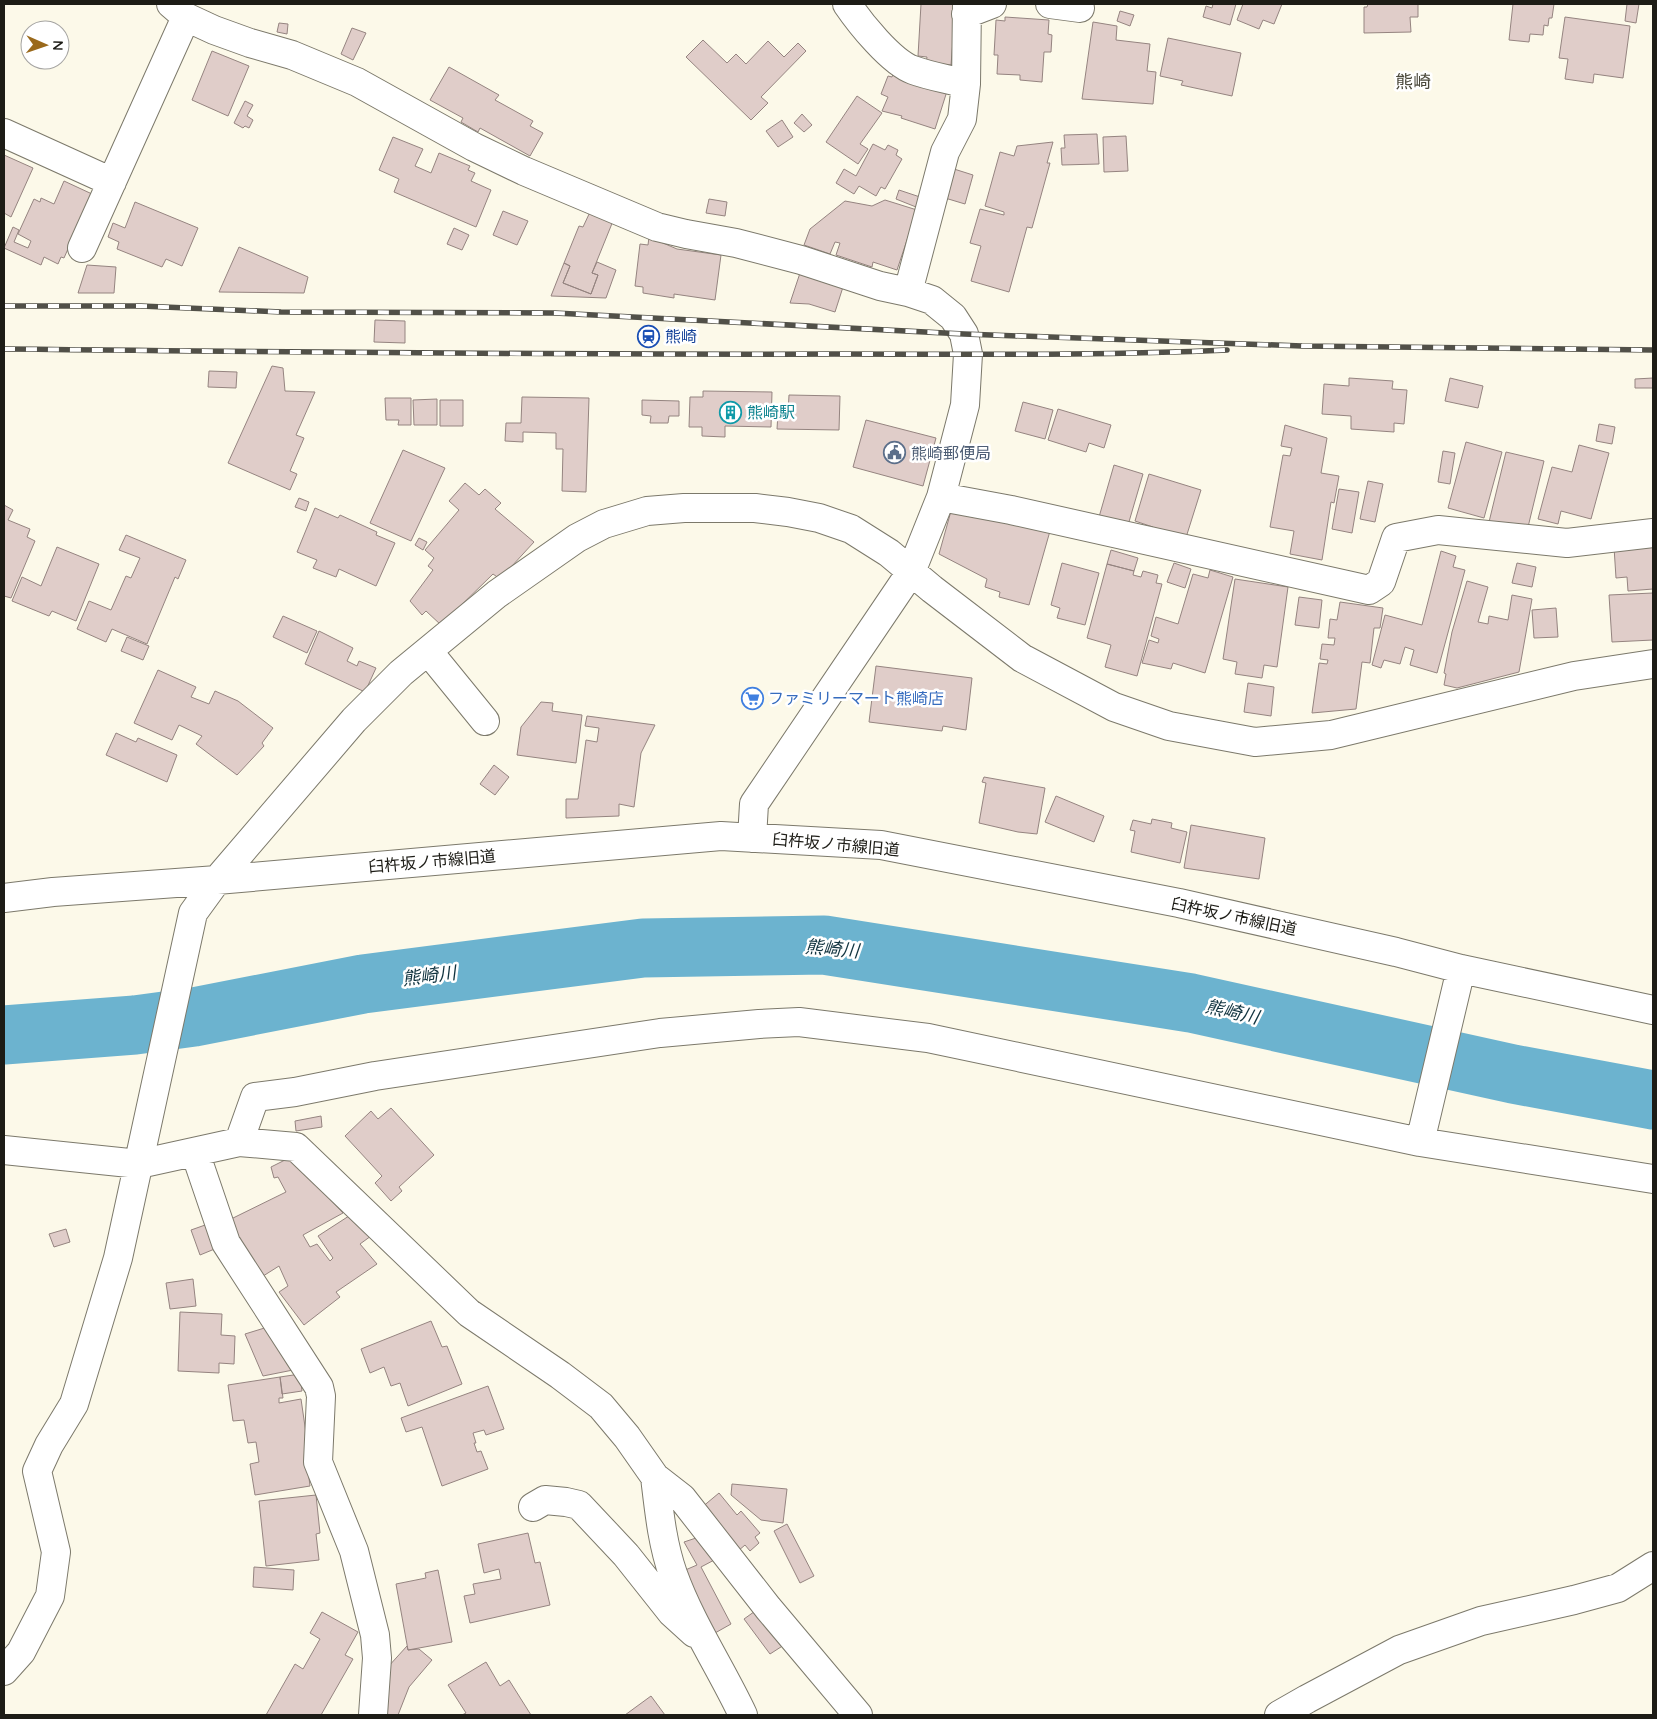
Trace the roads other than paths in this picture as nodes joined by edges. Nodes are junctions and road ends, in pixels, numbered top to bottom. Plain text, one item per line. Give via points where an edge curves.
1 (847, 4) edge
2 (992, 4) edge
3 (1050, 4) edge
4 (1080, 8) dead end
5 (967, 9) edge
6 (178, 10) edge
7 (966, 84) junction
8 (4, 133) edge
9 (112, 182) junction
10 (82, 248) dead end
11 (908, 292) junction
12 (941, 497) junction
13 (1653, 533) edge
14 (911, 572) junction
15 (434, 657) junction
16 (1653, 664) edge
17 (485, 721) dead end
18 (752, 838) junction
19 (217, 880) junction
20 (4, 898) edge
21 (1459, 979) junction
22 (1653, 1010) edge
23 (1420, 1138) junction
24 (239, 1142) junction
25 (4, 1150) edge
26 (194, 1152) junction
27 (139, 1164) junction
28 (1653, 1179) edge
29 (655, 1477) junction
30 (533, 1507) dead end
31 (1653, 1566) edge
32 (704, 1643) junction
33 (4, 1670) edge
34 (373, 1715) edge
35 (743, 1715) edge
36 (858, 1715) edge
37 (1279, 1715) edge

1 - 7 street via 861,24 896,59 911,69
2 - 5 street
3 - 4 street
5 - 7 street
6 - 9 street
6 - 11 street via 214,30 292,55 357,82 474,147 657,226 736,243
7 - 11 street via 962,119 945,152
8 - 9 street
9 - 10 street
11 - 12 street via 932,300 953,317 964,334 968,354 965,405
12 - 13 street via 1369,590 1381,582 1396,538 1438,530 1567,543
12 - 14 street
14 - 15 street via 889,553 851,529 819,518 755,508 647,510 604,524 577,538 497,594
14 - 16 street via 1022,658 1114,707 1169,726 1255,742 1331,736 1574,676
14 - 18 street via 754,804
15 - 17 street
15 - 19 street via 401,673 354,720
18 - 19 street, 臼杵坂ノ市線旧道 via 722,836
18 - 21 street, 臼杵坂ノ市線旧道 via 881,845 1179,904 1396,952
19 - 20 street, 臼杵坂ノ市線旧道
19 - 27 street via 193,913
21 - 22 street, 臼杵坂ノ市線旧道
21 - 23 street
23 - 24 street via 928,1038 799,1022 660,1033 255,1097
23 - 28 street
24 - 26 street
24 - 29 street via 296,1148 469,1313 601,1406
25 - 27 street
26 - 27 street
26 - 34 street via 226,1243 319,1387 318,1462 354,1551 375,1635 377,1658
27 - 33 street via 118,1258 74,1404 37,1472 56,1552 50,1596 21,1652
29 - 32 street via 663,1542 674,1576
29 - 36 street via 682,1498
30 - 32 street via 545,1500 579,1505 626,1555 672,1613
31 - 37 street via 1618,1588 1481,1621 1399,1650
32 - 35 street

